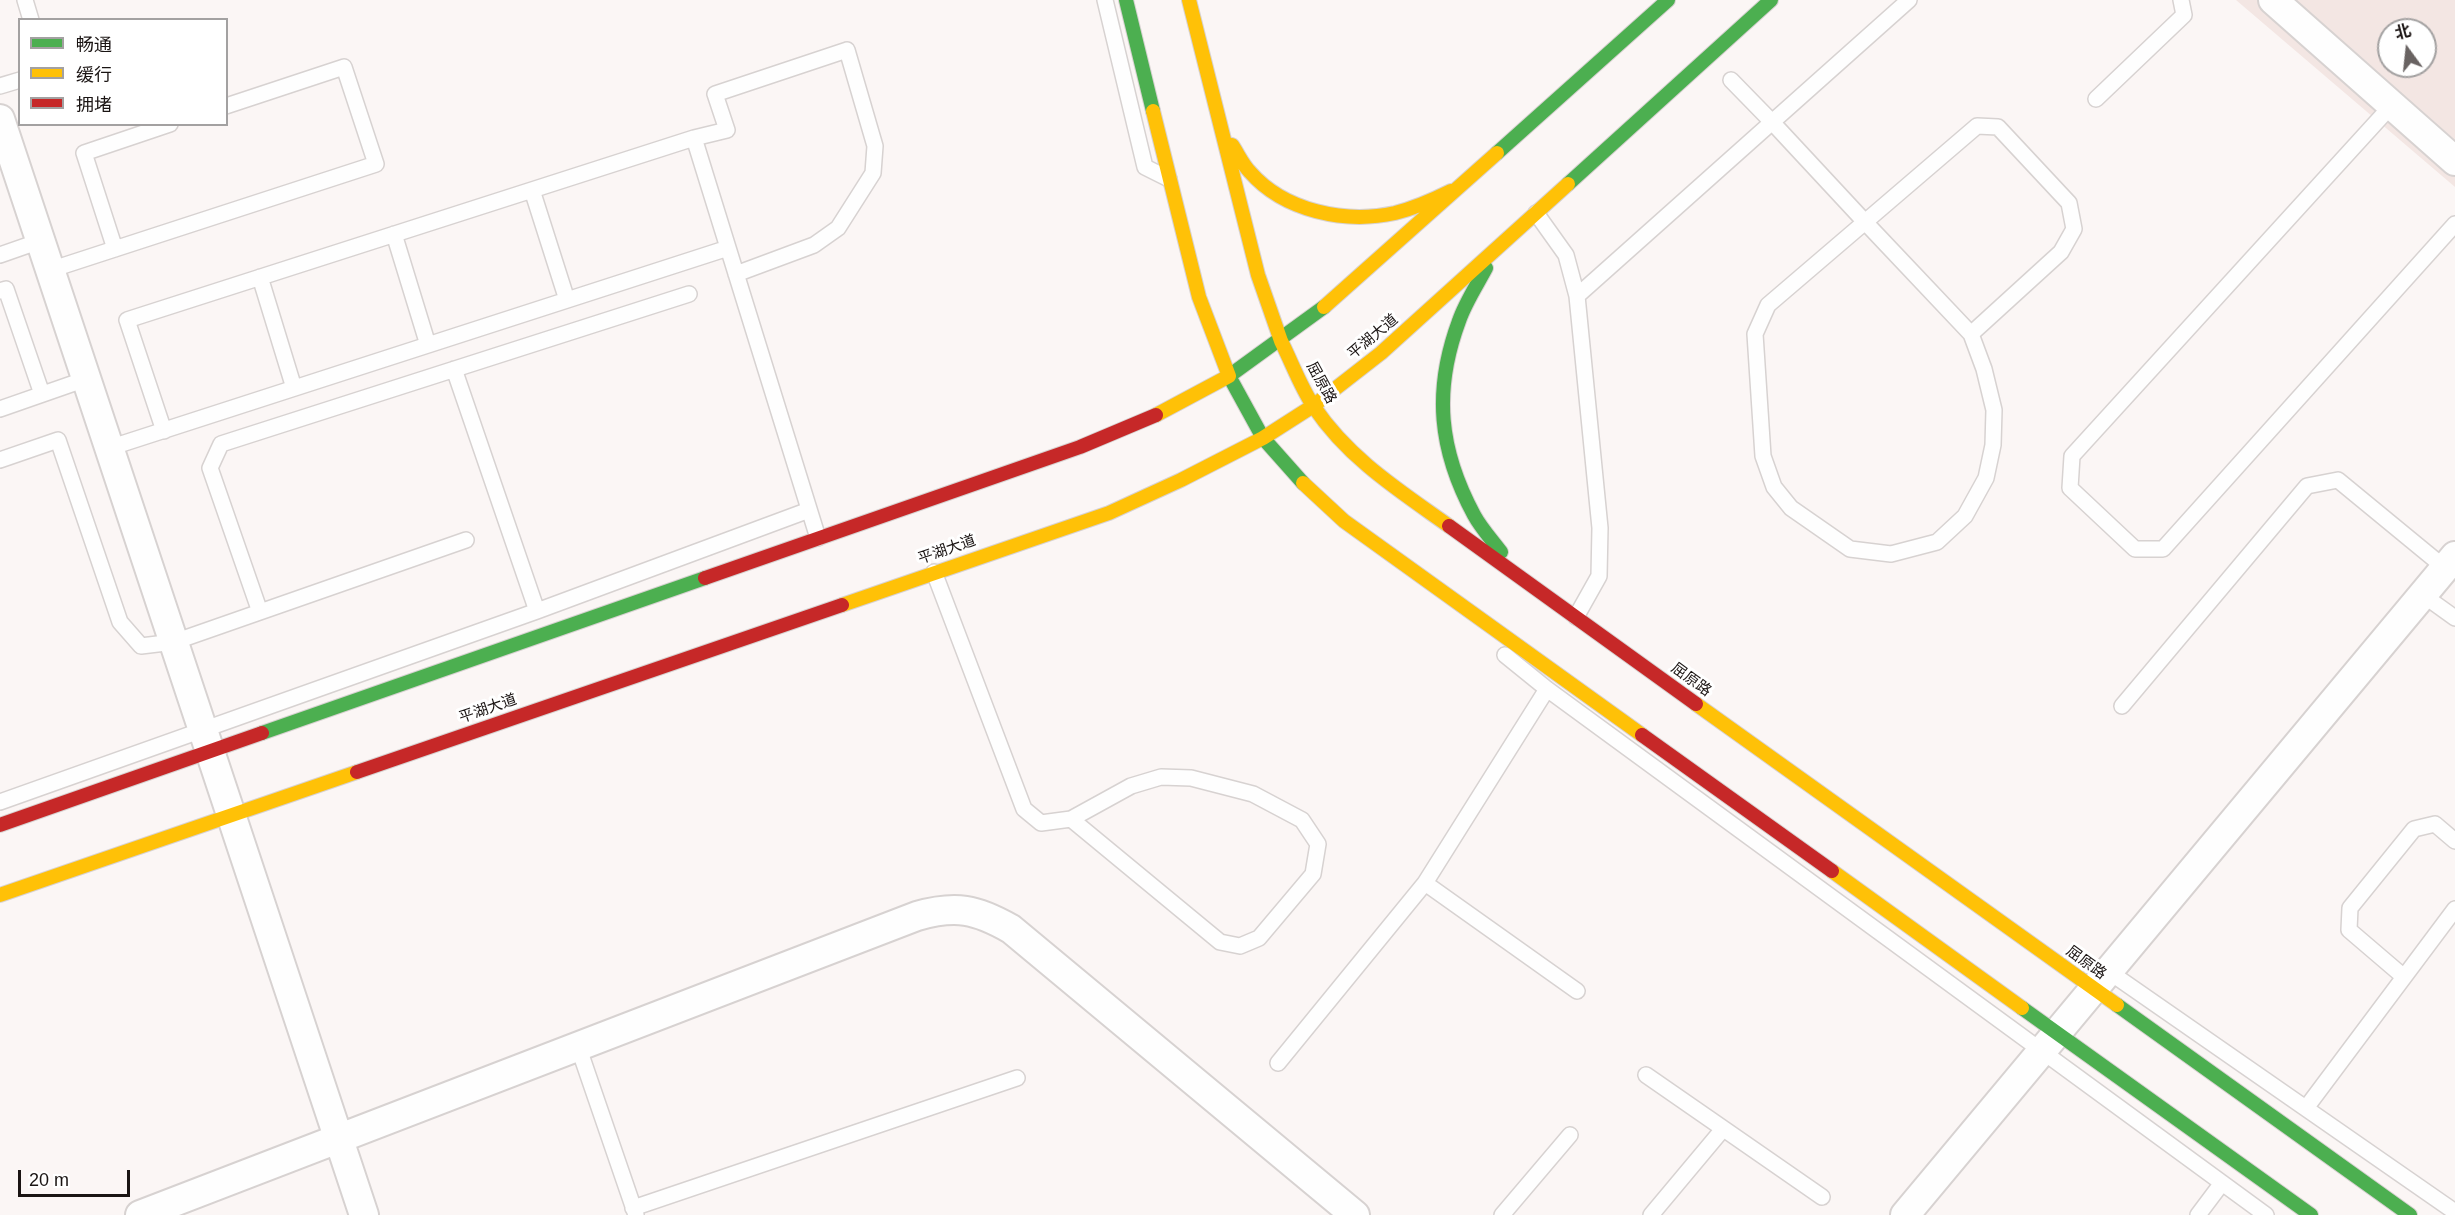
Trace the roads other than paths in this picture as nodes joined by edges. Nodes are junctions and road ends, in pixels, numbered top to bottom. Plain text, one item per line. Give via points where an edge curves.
1 (25, 0) edge
2 (1104, 0) edge
3 (1126, 0) edge
4 (1190, 0) edge
5 (1668, 0) edge
6 (1771, 0) edge
7 (1909, 0) edge
8 (2181, 0) edge
9 (2273, 0) edge
10 (30, 18) edge
11 (1731, 80) dead end
12 (18, 81) edge
13 (0, 86) edge
14 (2096, 99) dead end
15 (228, 105) edge
16 (2392, 105) junction
17 (1218, 114) junction
18 (0, 119) edge
19 (1772, 122) junction
20 (164, 126) edge
21 (694, 138) junction
22 (2455, 161) edge
23 (1171, 179) junction
24 (1465, 183) junction
25 (532, 190) junction
26 (1536, 213) junction
27 (1865, 222) junction
28 (2455, 224) edge
29 (394, 234) junction
30 (1510, 236) junction
31 (40, 241) junction
32 (728, 248) junction
33 (115, 249) junction
34 (0, 255) edge
35 (50, 270) junction
36 (736, 274) junction
37 (260, 277) junction
38 (0, 291) edge
39 (688, 294) dead end
40 (1577, 296) junction
41 (567, 300) junction
42 (1971, 334) junction
43 (1281, 341) junction
44 (428, 345) junction
45 (454, 369) junction
46 (1229, 376) junction
47 (86, 379) junction
48 (294, 388) junction
49 (42, 394) junction
50 (1313, 406) junction
51 (0, 408) edge
52 (164, 430) junction
53 (1263, 438) junction
54 (109, 448) junction
55 (0, 460) edge
56 (809, 510) junction
57 (1344, 522) junction
58 (818, 538) junction
59 (466, 540) dead end
60 (2450, 562) edge
61 (934, 572) junction
62 (2423, 595) junction
63 (1545, 596) junction
64 (537, 611) junction
65 (260, 612) junction
66 (1576, 617) junction
67 (2455, 618) edge
68 (174, 642) junction
69 (1546, 690) junction
70 (2122, 706) dead end
71 (207, 741) junction
72 (0, 802) edge
73 (231, 815) junction
74 (1071, 819) junction
75 (0, 825) edge
76 (2455, 841) edge
77 (1425, 883) junction
78 (0, 895) edge
79 (2455, 909) edge
80 (2404, 977) junction
81 (2101, 980) junction
82 (1577, 992) dead end
83 (2049, 1042) junction
84 (578, 1046) junction
85 (1278, 1063) dead end
86 (1647, 1075) dead end
87 (1017, 1077) dead end
88 (2306, 1108) junction
89 (1723, 1129) junction
90 (1570, 1135) dead end
91 (339, 1138) junction
92 (2222, 1183) junction
93 (1822, 1197) dead end
94 (635, 1211) edge
95 (2455, 1212) edge
96 (140, 1215) edge
97 (364, 1215) edge
98 (1355, 1215) edge
99 (1502, 1215) edge
100 (1652, 1215) edge
101 (1905, 1215) edge
102 (2198, 1215) edge
103 (2266, 1215) edge
104 (2311, 1215) edge
105 (2409, 1215) edge

1 - 10 lane
2 - 23 lane via 1145,167
3 - 23 main road
4 - 17 main road, 屈原路
5 - 24 main road
6 - 26 main road, 平湖大道
7 - 19 lane
8 - 14 lane via 2184,15
9 - 16 street
11 - 19 lane
12 - 13 lane
15 - 33 lane via 344,67 376,164
16 - 22 street
16 - 28 lane via 2072,456 2070,488 2135,549 2163,549
17 - 24 main road via 1234,150 1257,180 1287,201 1324,213 1361,218 1398,212 1435,202
17 - 43 main road, 屈原路 via 1258,275
18 - 31 street
19 - 27 lane
19 - 40 lane
20 - 33 lane via 84,153
21 - 25 lane
21 - 32 lane
21 - 36 lane via 727,130 715,94 847,50 875,146 873,173 838,228 814,245
23 - 46 main road via 1199,297
24 - 43 main road via 1330,303
25 - 29 lane
25 - 41 lane
26 - 30 main road, 平湖大道
26 - 40 lane via 1566,255
27 - 42 lane
27 - 42 lane via 1977,126 1998,127 2069,203 2074,230 2061,252
27 - 42 lane via 1768,305 1755,334 1763,456 1774,487 1791,508 1850,549 1891,554 1937,542 1965,516 1986,478 1993,445 1994,410
29 - 37 lane
29 - 44 lane
30 - 50 main road, 平湖大道 via 1381,353
30 - 63 main road via 1480,276 1459,320 1445,370 1442,421 1453,471 1475,517 1506,559
31 - 34 lane
31 - 35 street
32 - 36 lane
32 - 41 lane
33 - 35 lane
35 - 47 street
36 - 56 lane
37 - 48 lane
37 - 52 lane via 127,320
38 - 49 lane via 6,289
39 - 45 lane
40 - 66 lane via 1600,528 1599,576
41 - 44 lane
43 - 46 main road
43 - 50 main road, 屈原路
44 - 48 lane
45 - 64 lane
45 - 65 lane via 221,444 210,468
46 - 53 main road
46 - 58 main road via 1146,420 1080,447
47 - 49 lane
47 - 54 street
48 - 52 lane
49 - 51 lane
50 - 53 main road, 平湖大道
50 - 63 main road, 屈原路 via 1342,444 1379,477
52 - 54 lane
53 - 57 main road
53 - 61 main road, 平湖大道 via 1109,513
54 - 68 street
55 - 68 lane via 58,440 120,622 141,646
56 - 58 lane
56 - 64 lane
57 - 69 lane
57 - 83 main road
58 - 71 main road
59 - 65 lane
60 - 62 street
60 - 70 lane via 2338,480 2307,486
61 - 73 main road, 平湖大道
61 - 74 lane via 1024,809 1041,823
62 - 67 lane
62 - 81 street
63 - 66 main road, 屈原路
64 - 71 lane
65 - 68 lane
66 - 81 main road, 屈原路
68 - 71 street
69 - 77 lane
69 - 83 lane
71 - 72 lane
71 - 73 street
71 - 75 main road
73 - 78 main road, 平湖大道
73 - 91 street
74 - 74 lane via 1131,786 1161,777 1191,778 1253,794 1302,820 1318,844 1313,874 1259,938 1240,946 1220,942
76 - 80 lane via 2435,824 2414,829 2350,908 2349,930
77 - 82 lane
77 - 85 lane
79 - 80 lane
80 - 88 lane
81 - 83 street
81 - 88 lane
81 - 105 main road, 屈原路
83 - 92 lane
83 - 101 street
83 - 104 main road
84 - 91 street
84 - 94 lane
84 - 98 street via 917,916 941,909 967,909 1011,929
86 - 89 lane
87 - 94 lane
88 - 95 lane
89 - 93 lane
89 - 100 lane
90 - 99 lane
91 - 96 street
91 - 97 street
92 - 102 lane
92 - 103 lane

